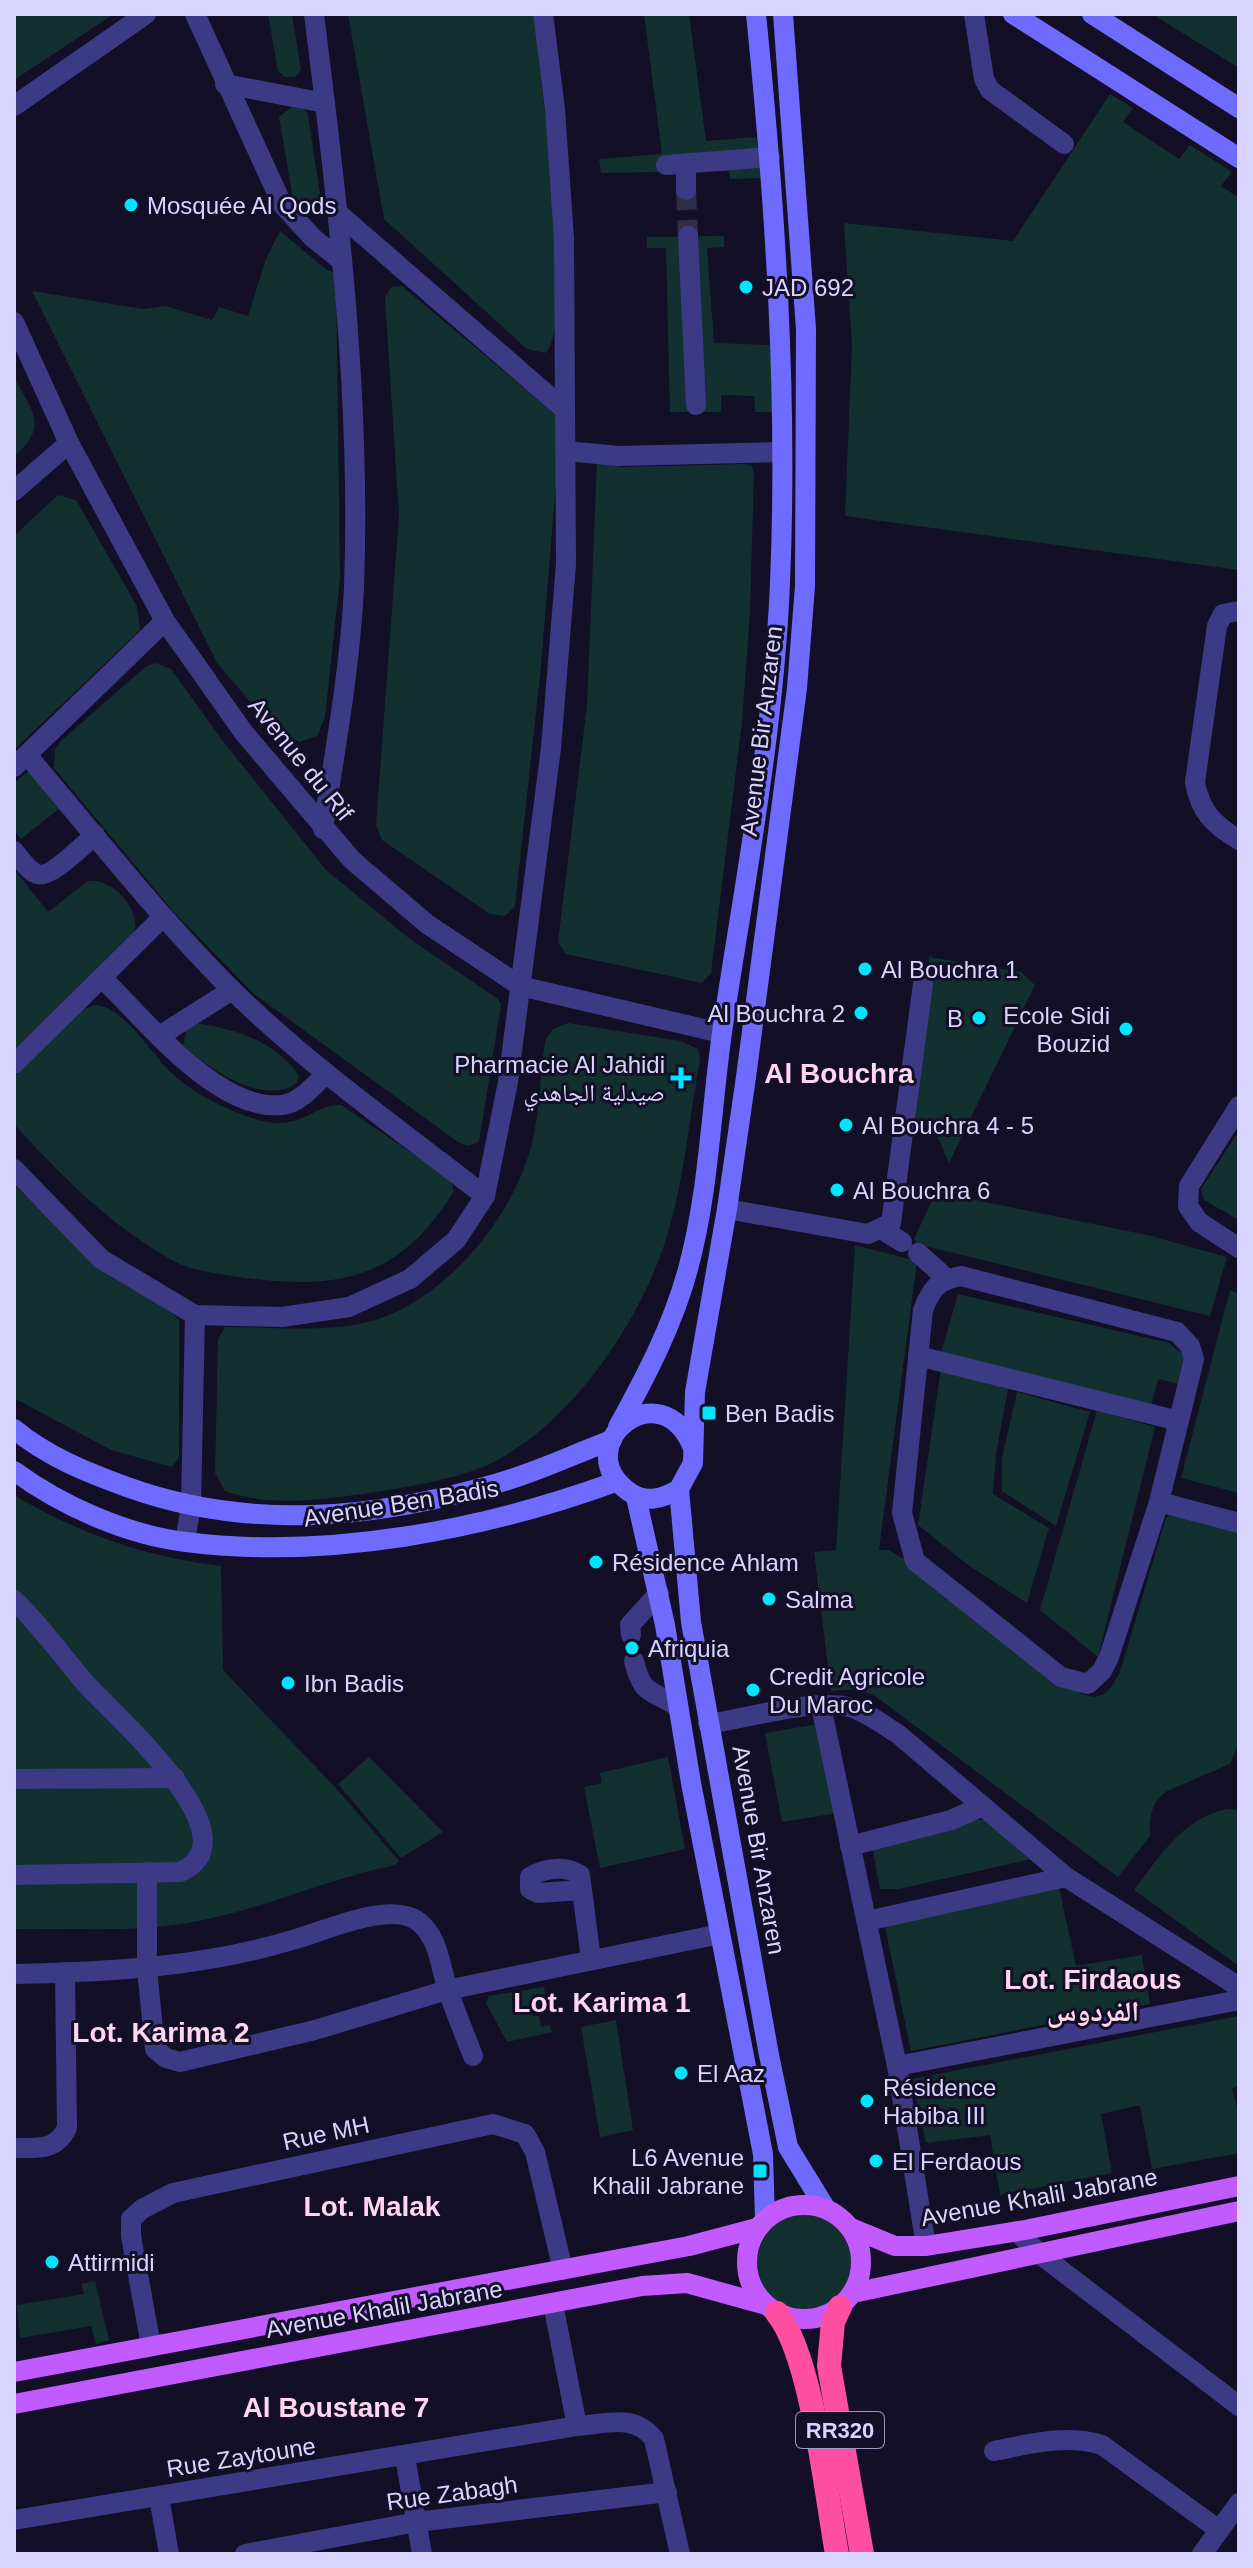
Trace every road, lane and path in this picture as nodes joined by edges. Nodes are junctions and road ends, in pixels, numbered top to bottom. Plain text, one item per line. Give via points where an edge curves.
1 (146, 14) edge
2 (195, 14) edge
3 (314, 14) edge
4 (543, 14) edge
5 (756, 14) edge
6 (783, 14) edge
7 (974, 14) edge
8 (1013, 14) edge
9 (1092, 14) edge
10 (225, 84) junction
11 (325, 103) junction
12 (14, 106) edge
13 (1239, 108) edge
14 (1064, 144) dead end
15 (770, 157) junction
16 (1239, 158) edge
17 (686, 190) tunnel mouth
18 (339, 214) junction
19 (688, 236) tunnel mouth
20 (342, 261) junction
21 (14, 322) edge
22 (696, 405) dead end
23 (565, 410) junction
24 (69, 443) junction
25 (566, 451) junction
26 (782, 452) junction
27 (14, 491) edge
28 (1239, 611) edge
29 (165, 621) junction
30 (21, 761) edge
31 (323, 829) junction
32 (95, 835) junction
33 (1239, 840) edge
34 (14, 851) edge
35 (163, 917) junction
36 (102, 978) junction
37 (923, 984) dead end
38 (520, 986) junction
39 (232, 990) junction
40 (721, 1033) junction
41 (161, 1035) junction
42 (14, 1064) edge
43 (326, 1074) junction
44 (1239, 1106) edge
45 (14, 1169) edge
46 (485, 1196) junction
47 (727, 1209) junction
48 (883, 1230) junction
49 (1239, 1248) edge
50 (946, 1278) junction
51 (195, 1315) junction
52 (918, 1356) junction
53 (1179, 1421) junction
54 (14, 1429) edge
55 (614, 1435) junction
56 (693, 1448) junction
57 (14, 1471) edge
58 (615, 1482) junction
59 (679, 1489) junction
60 (636, 1497) junction
61 (1159, 1502) junction
62 (191, 1505) junction
63 (1239, 1523) edge
64 (185, 1542) junction
65 (659, 1593) junction
66 (14, 1600) edge
67 (631, 1635) dead end
68 (634, 1661) dead end
69 (821, 1706) junction
70 (678, 1707) junction
71 (708, 1724) junction
72 (175, 1778) junction
73 (14, 1779) edge
74 (983, 1806) junction
75 (850, 1846) junction
76 (147, 1872) junction
77 (14, 1875) edge
78 (1066, 1877) junction
79 (582, 1890) dead end
80 (867, 1921) junction
81 (720, 1934) junction
82 (591, 1959) junction
83 (147, 1969) junction
84 (65, 1972) junction
85 (14, 1974) edge
86 (1239, 1987) edge
87 (447, 1990) junction
88 (1239, 2000) edge
89 (473, 2056) dead end
90 (897, 2066) junction
91 (14, 2148) edge
92 (1239, 2186) edge
93 (826, 2209) junction
94 (1239, 2211) edge
95 (761, 2223) junction
96 (851, 2228) junction
97 (1016, 2231) junction
98 (926, 2246) junction
99 (1041, 2255) junction
100 (563, 2270) junction
101 (846, 2300) junction
102 (553, 2304) junction
103 (770, 2309) junction
104 (151, 2346) junction
105 (14, 2372) edge
106 (14, 2404) edge
107 (1239, 2406) edge
108 (577, 2426) junction
109 (994, 2451) dead end
110 (405, 2457) junction
111 (667, 2492) junction
112 (159, 2497) junction
113 (1239, 2503) edge
114 (14, 2520) edge
115 (417, 2522) junction
116 (1219, 2530) junction
117 (169, 2554) edge
118 (245, 2554) edge
119 (422, 2554) edge
120 (680, 2554) edge
121 (837, 2554) edge
122 (862, 2554) edge
123 (1202, 2554) edge

1 - 12 street
2 - 10 street
3 - 11 street
4 - 23 street via 564,239
5 - 15 main road, Avenue Bir Anzaren
6 - 47 main road, Avenue Bir Anzaren via 806,329 805,586 797,688
7 - 14 street via 990,90
8 - 16 main road
9 - 13 main road
10 - 11 street
10 - 20 street via 282,204
11 - 18 street
15 - 17 street via 676,164
15 - 26 main road, Avenue Bir Anzaren
18 - 20 street
18 - 23 street
19 - 22 street
20 - 31 street via 354,451 354,590
21 - 24 street, Avenue du Rif
23 - 25 street
24 - 27 street
24 - 29 street, Avenue du Rif
25 - 26 street via 619,456
25 - 38 street via 566,564 551,748
26 - 40 main road, Avenue Bir Anzaren via 772,682
28 - 33 street via 1223,614 1217,626 1195,782 1206,816
29 - 30 street
29 - 31 street, Avenue du Rif via 244,733
30 - 32 street
31 - 38 street, Avenue du Rif via 427,924
32 - 34 street via 41,875
32 - 35 street
35 - 36 street
35 - 39 street
36 - 41 street
36 - 42 street
37 - 48 street via 891,1223
38 - 40 street, Avenue du Rif
38 - 46 street
39 - 41 street
39 - 43 street
40 - 55 main road, Avenue Bir Anzaren via 701,1209 688,1270 668,1328
41 - 43 street via 200,1073 254,1103 297,1101
43 - 46 street
44 - 49 street via 1189,1186 1188,1206 1199,1222
45 - 51 street via 101,1259
46 - 51 street via 456,1240 410,1279 349,1307 282,1317
47 - 48 street via 868,1234
47 - 56 main road, Avenue Bir Anzaren via 702,1336
48 - 50 street
50 - 52 street via 931,1289 923,1310
50 - 53 street via 961,1276 1177,1332 1194,1359
51 - 62 street
52 - 53 street
52 - 61 street via 902,1513 915,1561 1061,1677 1088,1684 1102,1671
53 - 61 street
54 - 62 main road, Avenue Ben Badis via 45,1453 90,1473
55 - 56 main road via 629,1419 661,1414 676,1421
55 - 58 main road, Avenue Bir Anzaren via 607,1461
55 - 62 main road, Avenue Ben Badis via 500,1483 416,1505 287,1518
56 - 59 main road, Avenue Bir Anzaren via 689,1477
57 - 64 main road, Avenue Ben Badis via 71,1505
58 - 60 main road
58 - 64 main road, Avenue Ben Badis via 496,1517 378,1538 302,1546
59 - 60 main road via 651,1500
59 - 71 main road, Avenue Bir Anzaren via 691,1622
60 - 65 main road, RR320
61 - 63 street
62 - 64 street
65 - 67 street via 635,1618
65 - 70 main road, RR320
66 - 72 street
68 - 70 street via 646,1692
69 - 71 street
69 - 74 street via 850,1708 873,1718
69 - 75 street
70 - 81 main road, RR320
71 - 93 main road, Avenue Bir Anzaren via 788,2147
72 - 73 street
72 - 76 street via 198,1815 203,1835 199,1855 180,1872
74 - 75 street via 951,1820
74 - 78 street
75 - 80 street
76 - 77 street
76 - 83 street
78 - 80 street
78 - 86 street
79 - 82 street
80 - 90 street
81 - 82 street
81 - 95 main road, RR320 via 763,2154
82 - 87 street
83 - 84 street
83 - 87 street via 237,1957 376,1915 401,1913 418,1922 435,1942
83 - 87 street via 155,2049 180,2062 315,2030
84 - 85 street
84 - 91 street via 67,2128 61,2141 47,2148
87 - 89 street
88 - 90 street
90 - 98 street
92 - 97 main road, Avenue Khalil Jabrane
93 - 95 main road via 789,2206
93 - 96 main road
94 - 99 main road
95 - 100 main road, Avenue Khalil Jabrane via 689,2246
95 - 103 main road, RR320 via 747,2247 746,2262 754,2292
96 - 98 main road, Avenue Khalil Jabrane via 895,2246
96 - 101 main road, RR320 via 862,2263
97 - 98 main road, Avenue Khalil Jabrane
97 - 99 street
99 - 101 main road
99 - 107 street
100 - 104 main road, Avenue Khalil Jabrane
100 - 104 street, Rue MH via 535,2152 525,2134 493,2124 173,2193 142,2209 131,2219 131,2236
101 - 103 main road via 816,2319 796,2319
101 - 122 highway, RR320 via 833,2322 829,2366
102 - 103 main road, Avenue Khalil Jabrane via 642,2286 687,2283
102 - 106 main road, Avenue Khalil Jabrane
102 - 108 street
103 - 121 highway, RR320 via 788,2326 803,2369
104 - 105 main road, Avenue Khalil Jabrane
108 - 110 street, Rue Zaytoune
108 - 111 street, Rue Zaytoune via 630,2421 645,2427 654,2439
109 - 116 street via 1053,2440 1102,2445
110 - 112 street, Rue Zaytoune
110 - 115 street
111 - 115 street, Rue Zabagh
111 - 120 street
112 - 114 street, Rue Zaytoune
112 - 117 street
113 - 116 street
115 - 118 street, Rue Zabagh
115 - 119 street
116 - 123 street

